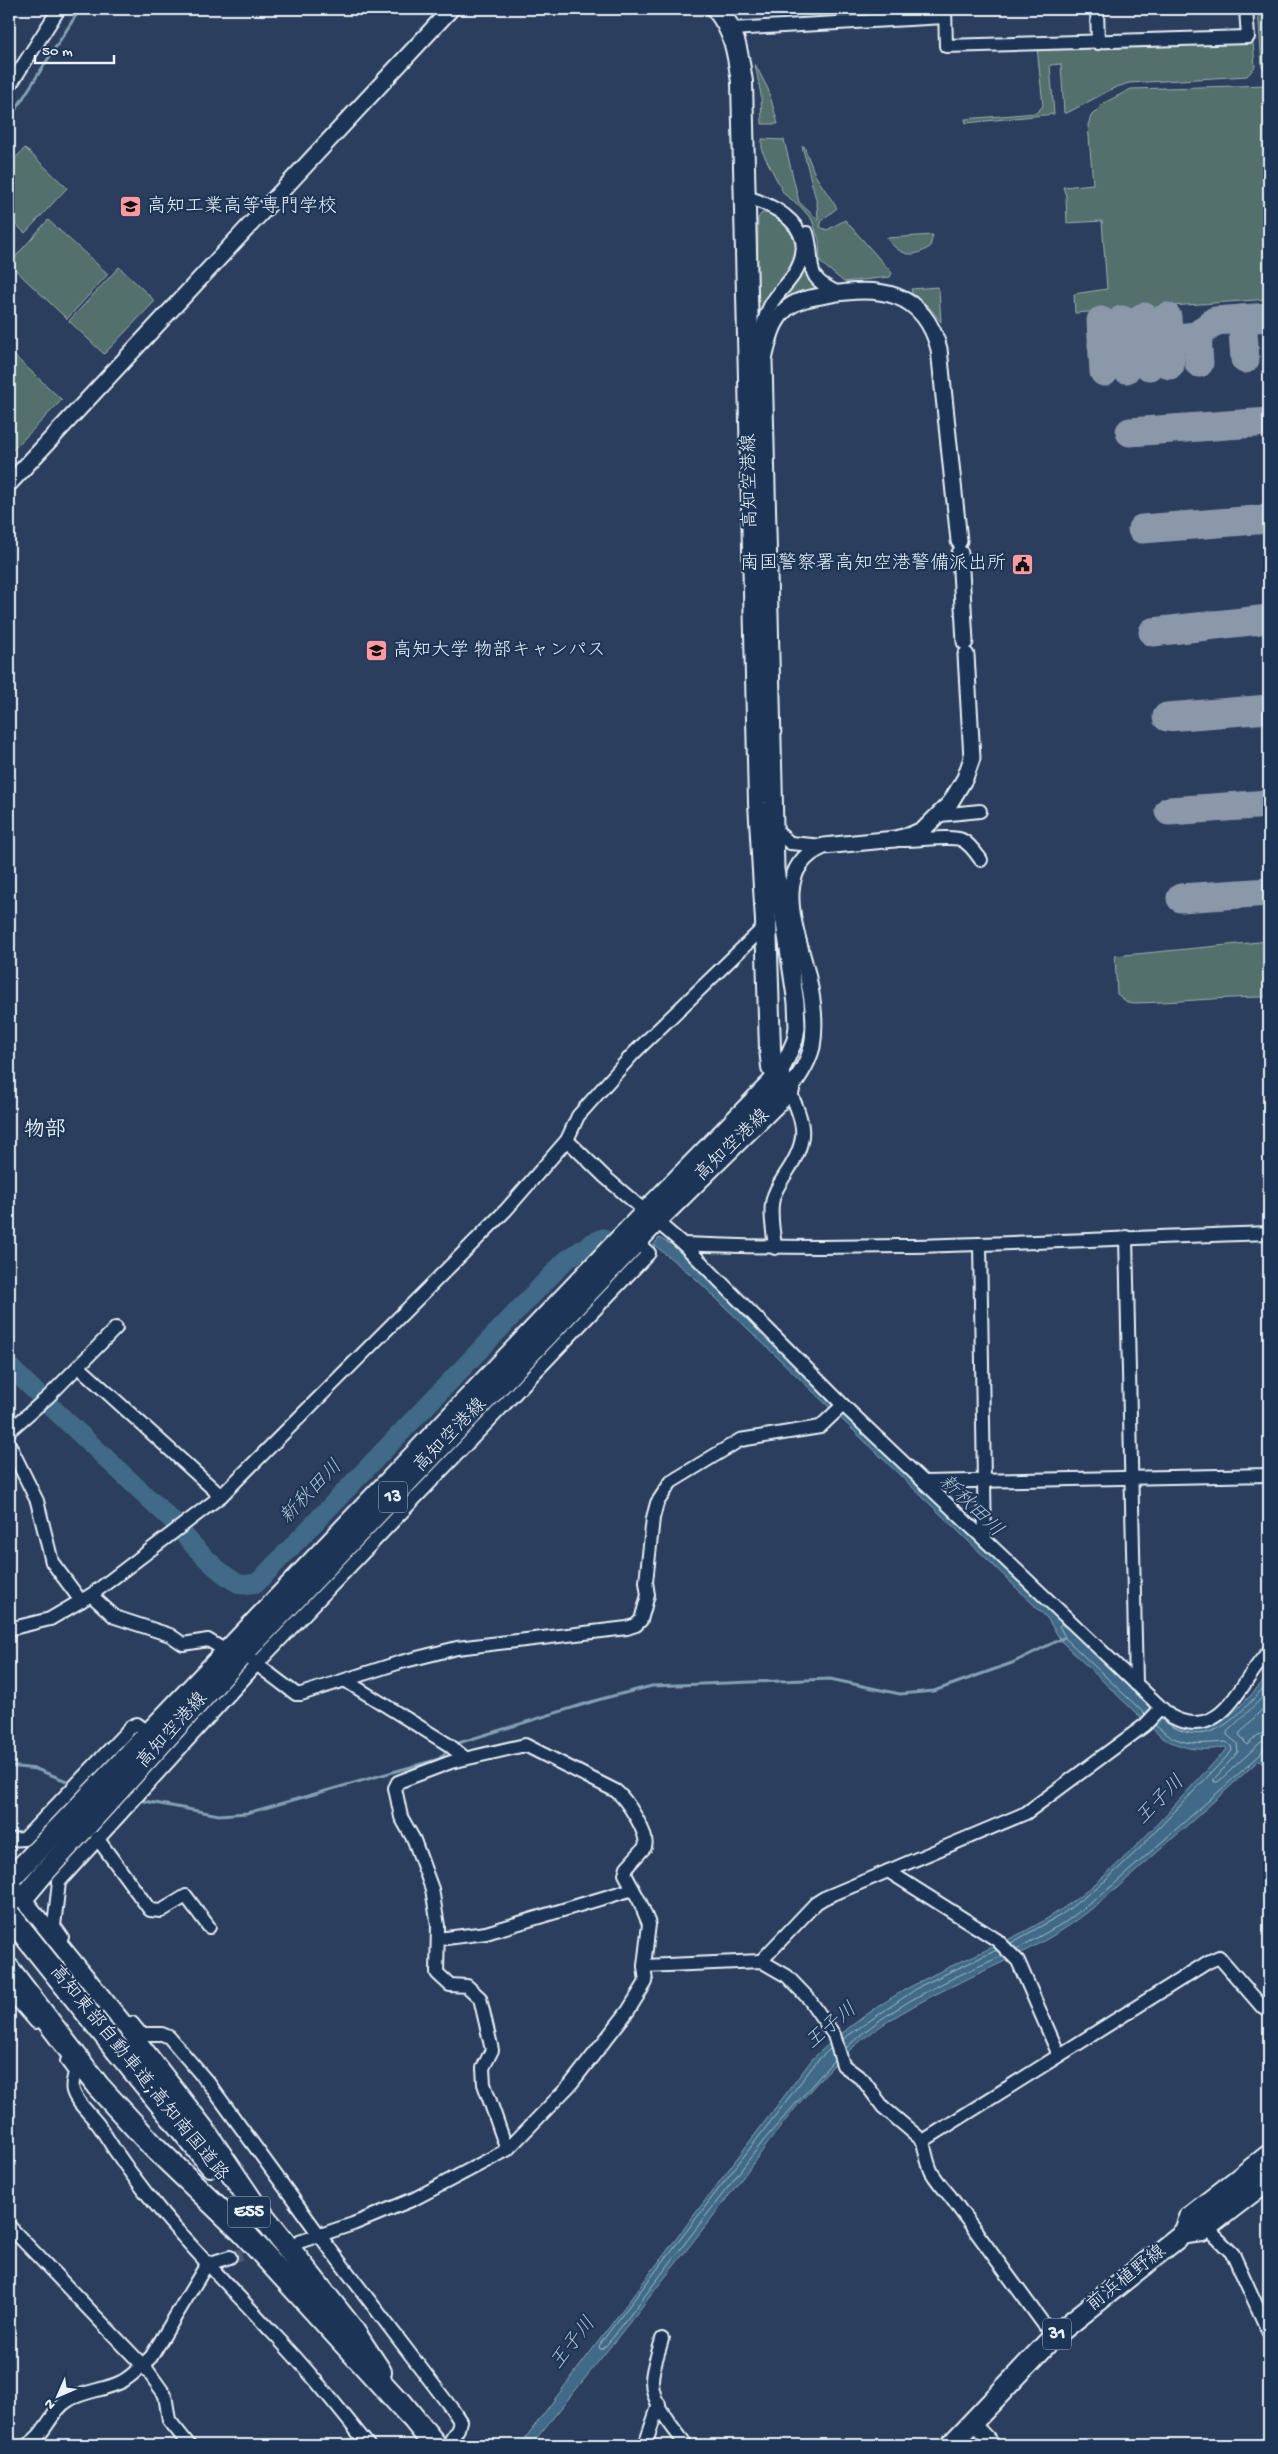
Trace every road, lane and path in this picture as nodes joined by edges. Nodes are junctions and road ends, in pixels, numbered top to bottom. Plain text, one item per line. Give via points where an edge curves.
1 (59, 9) edge
2 (451, 9) edge
3 (717, 9) edge
4 (1097, 9) edge
5 (1246, 9) edge
6 (942, 11) edge
7 (731, 29) junction
8 (1098, 42) junction
9 (9, 87) edge
10 (746, 196) junction
11 (840, 293) junction
12 (764, 360) junction
13 (9, 484) edge
14 (980, 811) dead end
15 (940, 815) junction
16 (774, 829) junction
17 (895, 839) junction
18 (824, 846) junction
19 (981, 860) dead end
20 (766, 922) junction
21 (784, 1083) junction
22 (567, 1140) junction
23 (651, 1216) junction
24 (1269, 1233) edge
25 (1126, 1237) junction
26 (683, 1244) junction
27 (980, 1244) junction
28 (775, 1248) junction
29 (116, 1328) dead end
30 (79, 1367) junction
31 (840, 1409) junction
32 (9, 1431) edge
33 (9, 1444) edge
34 (1269, 1474) edge
35 (1133, 1477) junction
36 (986, 1481) junction
37 (924, 1482) junction
38 (221, 1496) junction
39 (985, 1540) junction
40 (86, 1598) junction
41 (9, 1629) edge
42 (1269, 1651) edge
43 (242, 1657) junction
44 (1269, 1664) edge
45 (346, 1681) junction
46 (1245, 1683) junction
47 (1136, 1684) junction
48 (1160, 1709) junction
49 (149, 1732) junction
50 (465, 1758) junction
51 (97, 1838) junction
52 (9, 1840) edge
53 (888, 1870) junction
54 (9, 1880) edge
55 (633, 1889) junction
56 (13, 1901) edge
57 (209, 1927) dead end
58 (438, 1939) junction
59 (761, 1961) junction
60 (644, 1966) junction
61 (10, 1978) edge
62 (1269, 2010) edge
63 (129, 2049) junction
64 (1059, 2055) junction
65 (924, 2141) junction
66 (507, 2150) junction
67 (1269, 2150) edge
68 (1269, 2165) edge
69 (1269, 2184) edge
70 (9, 2226) edge
71 (1210, 2231) junction
72 (320, 2236) junction
73 (1178, 2238) junction
74 (300, 2242) tunnel mouth
75 (230, 2257) tunnel mouth
76 (207, 2264) junction
77 (1269, 2333) edge
78 (1053, 2337) junction
79 (662, 2339) dead end
80 (142, 2365) junction
81 (659, 2404) junction
82 (410, 2416) junction
83 (973, 2423) junction
84 (27, 2445) edge
85 (189, 2445) edge
86 (368, 2445) edge
87 (441, 2445) edge
88 (645, 2445) edge
89 (686, 2445) edge
90 (951, 2445) edge
91 (994, 2445) edge

1 - 9 street
2 - 13 street
3 - 7 main road, 高知空港線
4 - 8 street
5 - 8 street via 1248,38
6 - 7 street
6 - 8 street via 946,46
7 - 10 main road, 高知空港線 via 742,82
10 - 11 street via 764,195 785,205 797,216 810,240 813,274 824,286
10 - 12 street via 782,211 796,226 802,243 798,267 775,298 766,317 760,342
10 - 20 main road, 高知空港線 via 759,803
11 - 12 street via 802,300 785,310 771,331
11 - 15 street via 876,290 894,295 920,312 934,330 939,350 959,547 972,758 958,791
12 - 16 street
14 - 15 street
15 - 17 street via 924,829
16 - 18 street via 790,843
16 - 21 street via 776,869 797,1026
17 - 18 street
17 - 19 street via 955,838 963,840
18 - 21 street via 798,866 791,886 794,925 812,1002 813,1030 807,1061
20 - 21 main road, 高知空港線 via 770,1059
20 - 22 street via 633,1054 578,1116
21 - 23 main road, 高知空港線 / 13
21 - 28 street via 801,1118 804,1138 772,1199
22 - 23 street
22 - 38 street via 506,1210
23 - 26 street
23 - 43 main road, 高知空港線 / 13
23 - 43 main road, 高知空港線 / 13 via 636,1242
24 - 25 street
25 - 27 street
25 - 35 street
26 - 28 street
26 - 31 street
27 - 28 street
27 - 36 street
29 - 30 street
30 - 32 street
30 - 38 street
31 - 37 street
31 - 45 street via 820,1427 740,1440 671,1482 657,1503 649,1548 648,1595 641,1620 636,1625 457,1648
33 - 40 street via 37,1501 52,1562
34 - 35 street
35 - 36 street
35 - 47 street
36 - 37 street
36 - 39 street
37 - 39 street
38 - 40 street
39 - 47 street
40 - 41 street via 50,1619
40 - 43 street via 115,1617 170,1636 183,1644 208,1640
42 - 46 street
43 - 45 street via 296,1694
43 - 49 main road, 高知空港線 / 13
43 - 51 street
43 - 56 main road, 高知空港線 / 13
44 - 46 street
45 - 50 street
46 - 48 street via 1222,1713 1205,1723 1186,1723
47 - 48 street
48 - 53 street via 1145,1725 1026,1813
49 - 52 street via 137,1724 132,1726 24,1839
49 - 54 main road, 高知空港線 / 13
50 - 55 street via 524,1745 616,1791 628,1804 647,1844 625,1870
50 - 58 street via 398,1782 395,1788 401,1817 414,1840 432,1889
51 - 57 street via 150,1910 161,1911 186,1896
51 - 72 street via 59,1882 54,1926 141,2034 170,2037 210,2085
53 - 59 street via 816,1902
53 - 64 street via 997,1940 1018,1962
55 - 58 street via 486,1933
55 - 60 street via 649,1924
56 - 63 highway, 高知東部自動車道;高知南国道路 / E55, bridge
56 - 63 highway via 82,1975
58 - 66 street via 437,1973 450,1986 467,1986 480,1998 492,2050 483,2068 484,2084
59 - 60 street
59 - 65 street via 787,1976 804,1993 834,2035 843,2065 863,2080 883,2107
60 - 66 street via 646,1982 628,2010 570,2085
61 - 76 street via 75,2072 74,2093 118,2157 149,2199
61 - 82 highway via 98,2086 153,2146 244,2233
62 - 64 street via 1263,2008 1220,1958 1208,1962
63 - 82 highway, 高知東部自動車道;高知南国道路 / E55 via 380,2372
64 - 65 street
65 - 78 street via 932,2176
66 - 72 street via 414,2199
67 - 73 street via 1187,2214
68 - 73 main road, 前浜植野線 / 31
69 - 71 street
70 - 80 street
71 - 73 street
71 - 77 street via 1233,2254
72 - 74 street
72 - 87 street via 460,2421 451,2440
73 - 78 main road, 前浜植野線 / 31
75 - 76 street
76 - 80 street via 151,2357
76 - 86 street via 271,2331
78 - 83 main road, 前浜植野線 / 31
79 - 81 street via 652,2382
80 - 84 street via 119,2383 69,2399 47,2427
80 - 85 street via 165,2396 169,2420
81 - 88 street
81 - 89 street
82 - 87 highway, 高知東部自動車道;高知南国道路 / E55
83 - 90 main road, 前浜植野線 / 31
83 - 91 street

